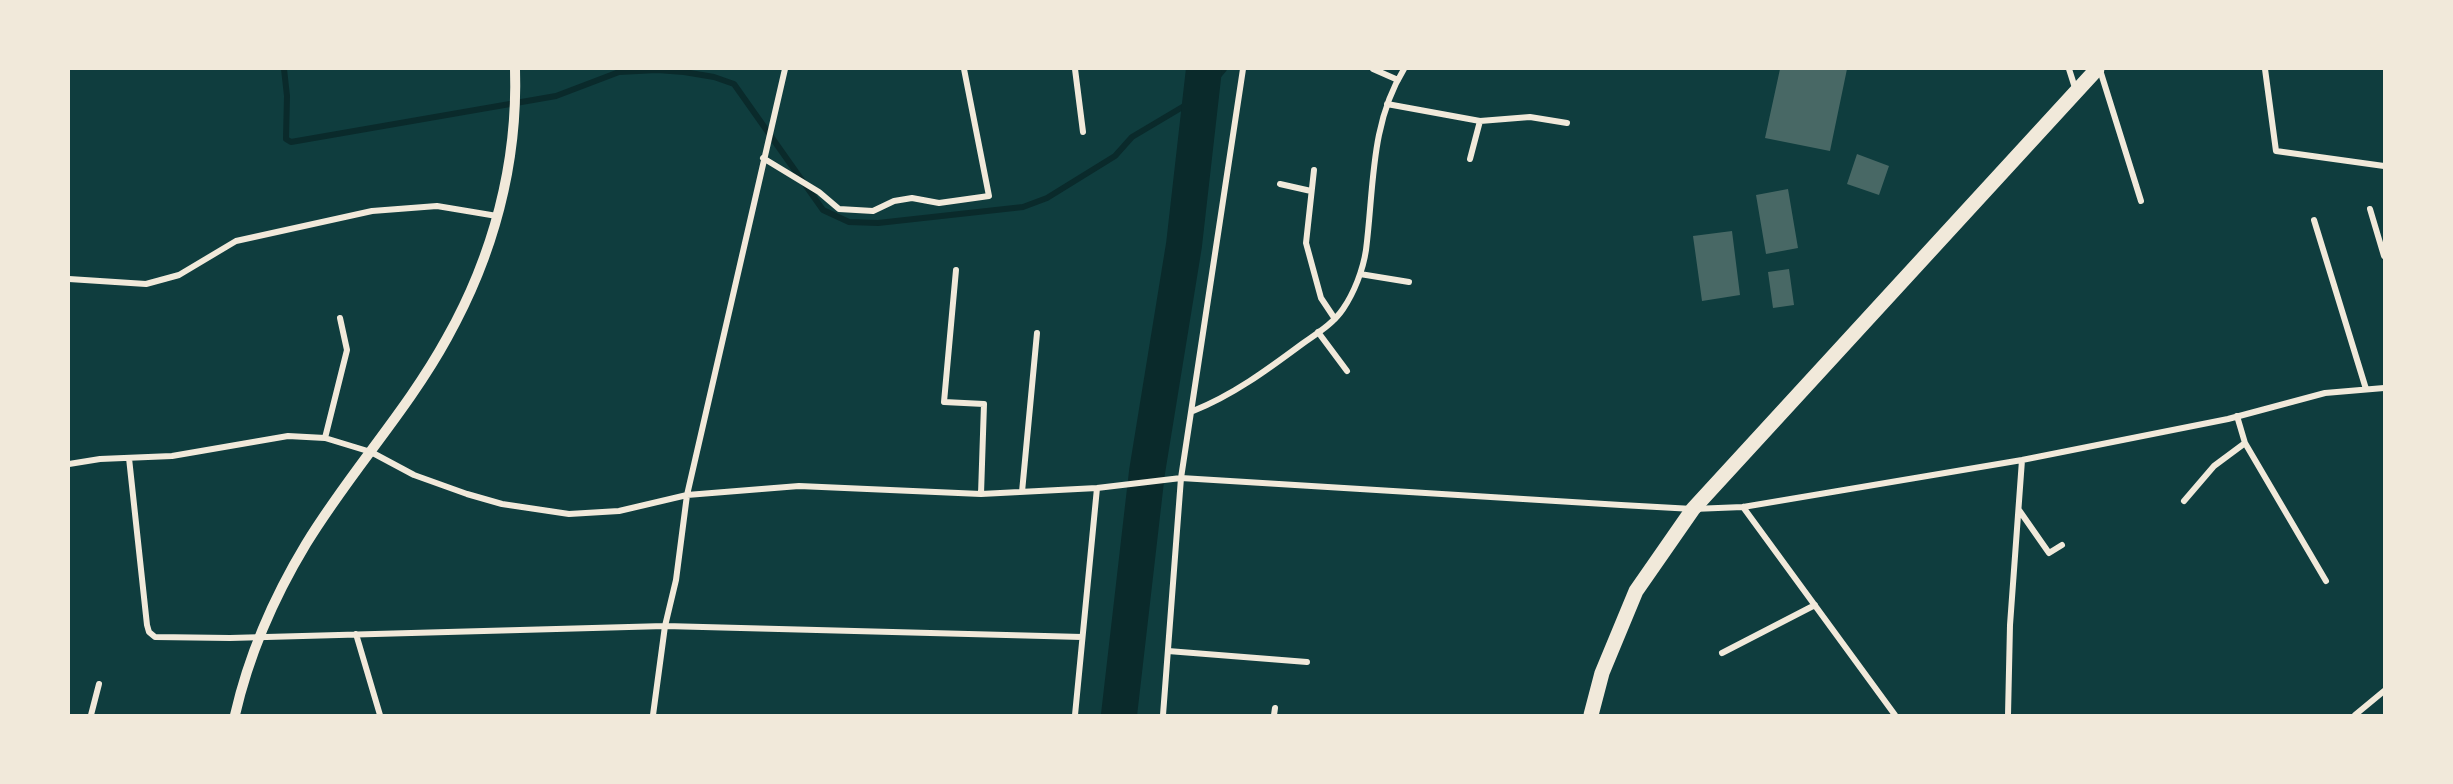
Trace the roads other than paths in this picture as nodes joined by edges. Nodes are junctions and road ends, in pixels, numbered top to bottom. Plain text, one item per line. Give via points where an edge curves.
1 (515, 69) edge
2 (785, 69) edge
3 (964, 69) edge
4 (1075, 69) edge
5 (1243, 69) edge
6 (1373, 69) edge
7 (1404, 69) edge
8 (2069, 69) edge
9 (2098, 69) edge
10 (2265, 69) edge
11 (1398, 80) junction
12 (2077, 91) junction
13 (1387, 104) junction
14 (1480, 121) junction
15 (1567, 123) dead end
16 (1083, 132) dead end
17 (763, 158) junction
18 (1470, 159) dead end
19 (2384, 166) edge
20 (1314, 170) dead end
21 (1280, 184) dead end
22 (1311, 190) junction
23 (2141, 201) dead end
24 (2370, 209) dead end
25 (498, 217) junction
26 (2314, 220) dead end
27 (2384, 256) edge
28 (956, 270) dead end
29 (1360, 274) junction
30 (69, 279) edge
31 (1409, 282) dead end
32 (340, 318) dead end
33 (1335, 319) junction
34 (1318, 332) junction
35 (1037, 333) dead end
36 (1347, 371) dead end
37 (2384, 388) edge
38 (2366, 389) junction
39 (1193, 411) junction
40 (2237, 416) junction
41 (325, 438) junction
42 (2245, 443) junction
43 (371, 452) junction
44 (129, 458) junction
45 (2022, 460) junction
46 (69, 464) edge
47 (1181, 478) junction
48 (1097, 488) junction
49 (1022, 492) junction
50 (981, 494) junction
51 (687, 495) junction
52 (2184, 501) dead end
53 (1743, 507) junction
54 (1693, 509) junction
55 (2018, 510) junction
56 (2062, 545) dead end
57 (2326, 581) dead end
58 (1815, 605) junction
59 (665, 626) junction
60 (356, 634) junction
61 (259, 637) junction
62 (1082, 637) junction
63 (1168, 651) junction
64 (1722, 653) dead end
65 (1308, 662) dead end
66 (99, 684) dead end
67 (2384, 691) edge
68 (91, 715) edge
69 (235, 715) edge
70 (380, 715) edge
71 (653, 715) edge
72 (1075, 715) edge
73 (1163, 715) edge
74 (1591, 715) edge
75 (1895, 715) edge
76 (2008, 715) edge
77 (2355, 715) edge

1 - 25 street via 513,141
2 - 17 street
3 - 17 street via 989,196 939,203 912,198 873,211 839,209
4 - 16 street
5 - 39 street
6 - 11 street
7 - 11 street
8 - 12 street
9 - 12 main road
9 - 23 street
10 - 19 street via 2276,151
11 - 13 street
12 - 54 main road
13 - 14 street
13 - 29 street via 1377,141 1366,252
14 - 15 street via 1530,117
14 - 18 street
17 - 51 street
20 - 22 street
21 - 22 street
22 - 33 street via 1306,243 1322,298
24 - 27 street
25 - 30 street via 437,206 372,211 236,241 179,275 146,284
25 - 43 street via 484,259 447,339
26 - 38 street
28 - 50 street via 944,402 984,404
29 - 31 street
29 - 33 street
32 - 41 street via 347,350
33 - 34 street
34 - 36 street
34 - 39 street via 1252,380
35 - 49 street
37 - 38 street
38 - 40 street via 2325,393
39 - 47 street
40 - 42 street
40 - 45 street
41 - 43 street
41 - 44 street via 288,436 172,456
42 - 52 street via 2214,466
42 - 57 street
43 - 51 street via 414,475 466,494 569,514 619,511
43 - 61 street via 306,544
44 - 46 street
44 - 61 street via 149,632 161,638
45 - 53 street
45 - 55 street
47 - 48 street
47 - 54 street
47 - 63 street
48 - 49 street
48 - 62 street
49 - 50 street
50 - 51 street via 799,486
51 - 59 street via 676,580
53 - 54 street
53 - 58 street
54 - 74 main road via 1636,591 1602,673
55 - 56 street via 2049,553
55 - 76 street
58 - 64 street
58 - 75 street
59 - 60 street
59 - 62 street
59 - 71 street
60 - 61 street
60 - 70 street
61 - 69 street
62 - 72 street
63 - 65 street
63 - 73 street
66 - 68 street
67 - 77 street

